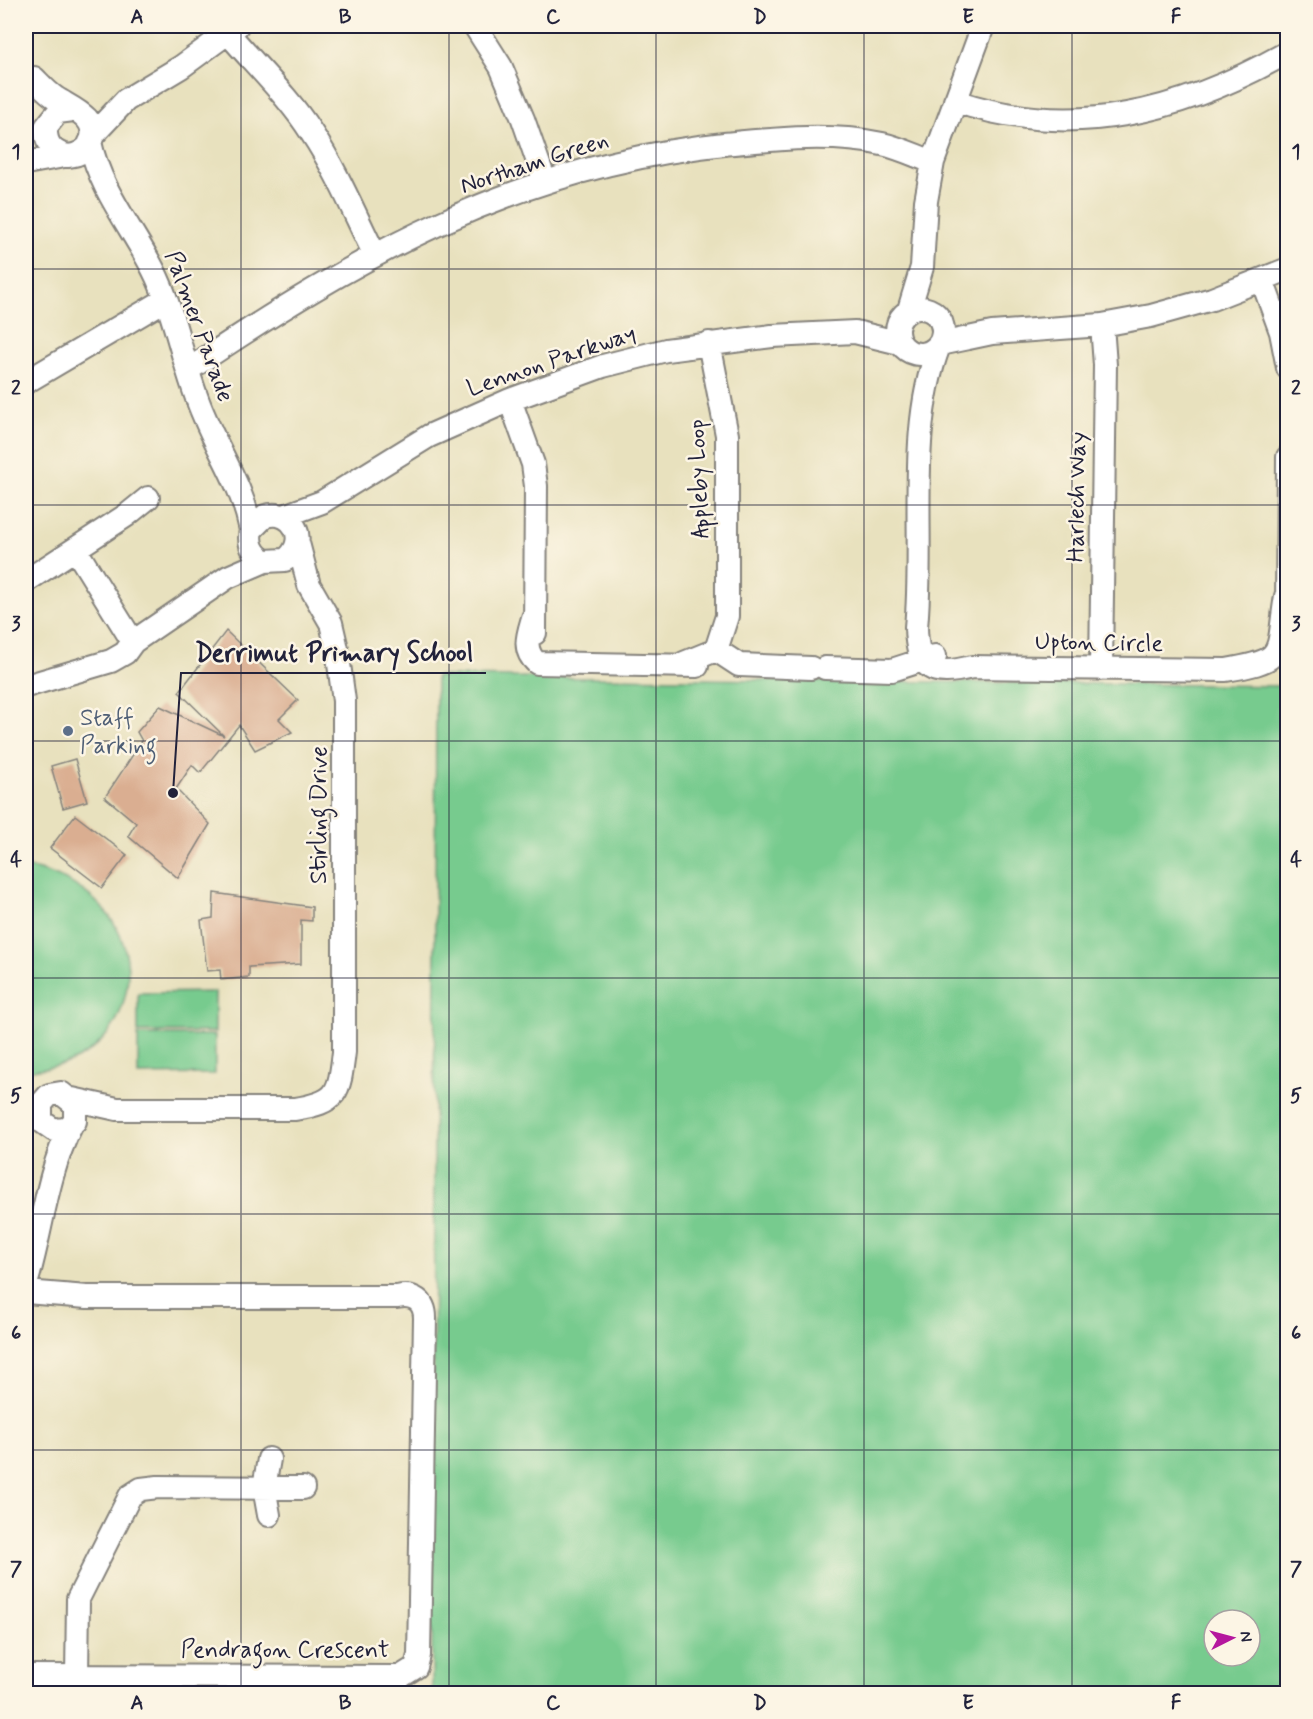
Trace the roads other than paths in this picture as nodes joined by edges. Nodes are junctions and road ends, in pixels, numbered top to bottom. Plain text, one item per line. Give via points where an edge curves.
1 (475, 26) edge
2 (983, 26) edge
3 (233, 29) edge
4 (1287, 52) edge
5 (30, 71) edge
6 (126, 100) junction
7 (955, 101) junction
8 (75, 110) junction
9 (47, 124) junction
10 (91, 139) junction
11 (26, 152) edge
12 (66, 156) junction
13 (933, 162) junction
14 (26, 163) edge
15 (100, 178) junction
16 (545, 182) junction
17 (375, 255) junction
18 (922, 267) junction
19 (1287, 269) edge
20 (1262, 280) junction
21 (165, 300) junction
22 (906, 313) junction
23 (939, 317) junction
24 (1102, 325) junction
25 (855, 332) junction
26 (992, 333) junction
27 (709, 343) junction
28 (940, 345) junction
29 (903, 347) junction
30 (1287, 368) edge
31 (188, 370) junction
32 (26, 382) edge
33 (510, 400) junction
34 (922, 411) junction
35 (1287, 457) edge
36 (243, 496) junction
37 (148, 498) dead end
38 (322, 502) junction
39 (281, 515) junction
40 (250, 534) junction
41 (298, 540) junction
42 (76, 550) junction
43 (268, 562) junction
44 (228, 577) junction
45 (26, 581) edge
46 (309, 585) junction
47 (1287, 607) edge
48 (133, 642) junction
49 (722, 654) junction
50 (928, 659) junction
51 (1283, 662) edge
52 (1101, 669) junction
53 (26, 686) edge
54 (35, 1100) edge
55 (73, 1115) junction
56 (37, 1121) edge
57 (53, 1175) junction
58 (27, 1283) edge
59 (269, 1459) dead end
60 (264, 1487) junction
61 (303, 1488) dead end
62 (269, 1515) dead end
63 (26, 1676) edge
64 (77, 1677) junction
65 (342, 1685) edge

1 - 16 street via 501,67
2 - 7 street
3 - 6 street
3 - 17 street via 311,130 335,170
4 - 7 street via 1195,97 1113,117 1035,119
5 - 8 street via 54,97
5 - 9 street
6 - 8 street
6 - 10 street
7 - 13 street
8 - 9 street via 58,112
8 - 10 street via 89,120
9 - 11 street
9 - 12 street via 51,148
10 - 12 street via 82,153
10 - 15 street, Palmer Parade
12 - 14 street
12 - 15 street, Palmer Parade
13 - 16 street, Northam Green via 869,142 774,140 649,156
13 - 18 street
15 - 21 street, Palmer Parade via 154,271
16 - 17 street, Northam Green via 442,220
17 - 31 street, Northam Green
18 - 22 street
18 - 23 street
19 - 20 street
20 - 24 street via 1191,305
20 - 30 street via 1281,332
21 - 31 street, Palmer Parade
21 - 32 street
22 - 23 street via 923,308
22 - 25 street, Lennon Parkway
22 - 29 street via 897,329
23 - 26 street
23 - 28 street via 944,332
24 - 26 street
24 - 52 street, Harlech Way via 1105,365
25 - 27 street, Lennon Parkway
25 - 29 street, Lennon Parkway
26 - 28 street
27 - 33 street, Lennon Parkway via 603,366
27 - 49 street, Appleby Loop via 727,435 727,616 733,643 731,654
28 - 29 street via 919,355
28 - 34 street via 928,374
29 - 34 street
31 - 36 street, Palmer Parade via 203,416
33 - 38 street, Lennon Parkway via 429,436
33 - 49 street via 533,464 536,486 536,653 564,662 710,666
34 - 50 street via 918,604
35 - 47 street, Upton Circle
36 - 39 street
36 - 40 street, Palmer Parade
37 - 42 street
38 - 39 street, Lennon Parkway
38 - 41 street, Lennon Parkway
39 - 40 street, Lennon Parkway via 265,516
39 - 41 street via 294,524
40 - 43 street via 254,552
40 - 44 street, Lennon Parkway via 244,555
41 - 43 street, Lennon Parkway via 291,556
41 - 46 street, Stirling Drive
42 - 45 street
42 - 48 street
43 - 44 street, Lennon Parkway
43 - 46 street, Stirling Drive via 289,569
44 - 48 street, Lennon Parkway
46 - 55 street, Stirling Drive via 331,623 342,676 344,1052 336,1094 323,1103 295,1109 117,1109
47 - 51 street, Upton Circle via 1278,647
48 - 53 street, Lennon Parkway via 111,661
49 - 50 street via 739,665 758,667 892,670
50 - 52 street, Upton Circle via 972,667
51 - 52 street, Upton Circle via 1226,670
54 - 55 street via 55,1093
54 - 56 street via 39,1109
55 - 56 street via 54,1131
55 - 57 street
56 - 57 street
57 - 58 street
58 - 65 street, Pendragon Crescent via 66,1294 99,1297 397,1297 414,1310 423,1326 420,1655 416,1667 400,1677
59 - 60 street
60 - 61 street
60 - 62 street
60 - 64 street via 158,1487 141,1489 130,1496 78,1599
63 - 64 street, Pendragon Crescent
64 - 65 street, Pendragon Crescent

